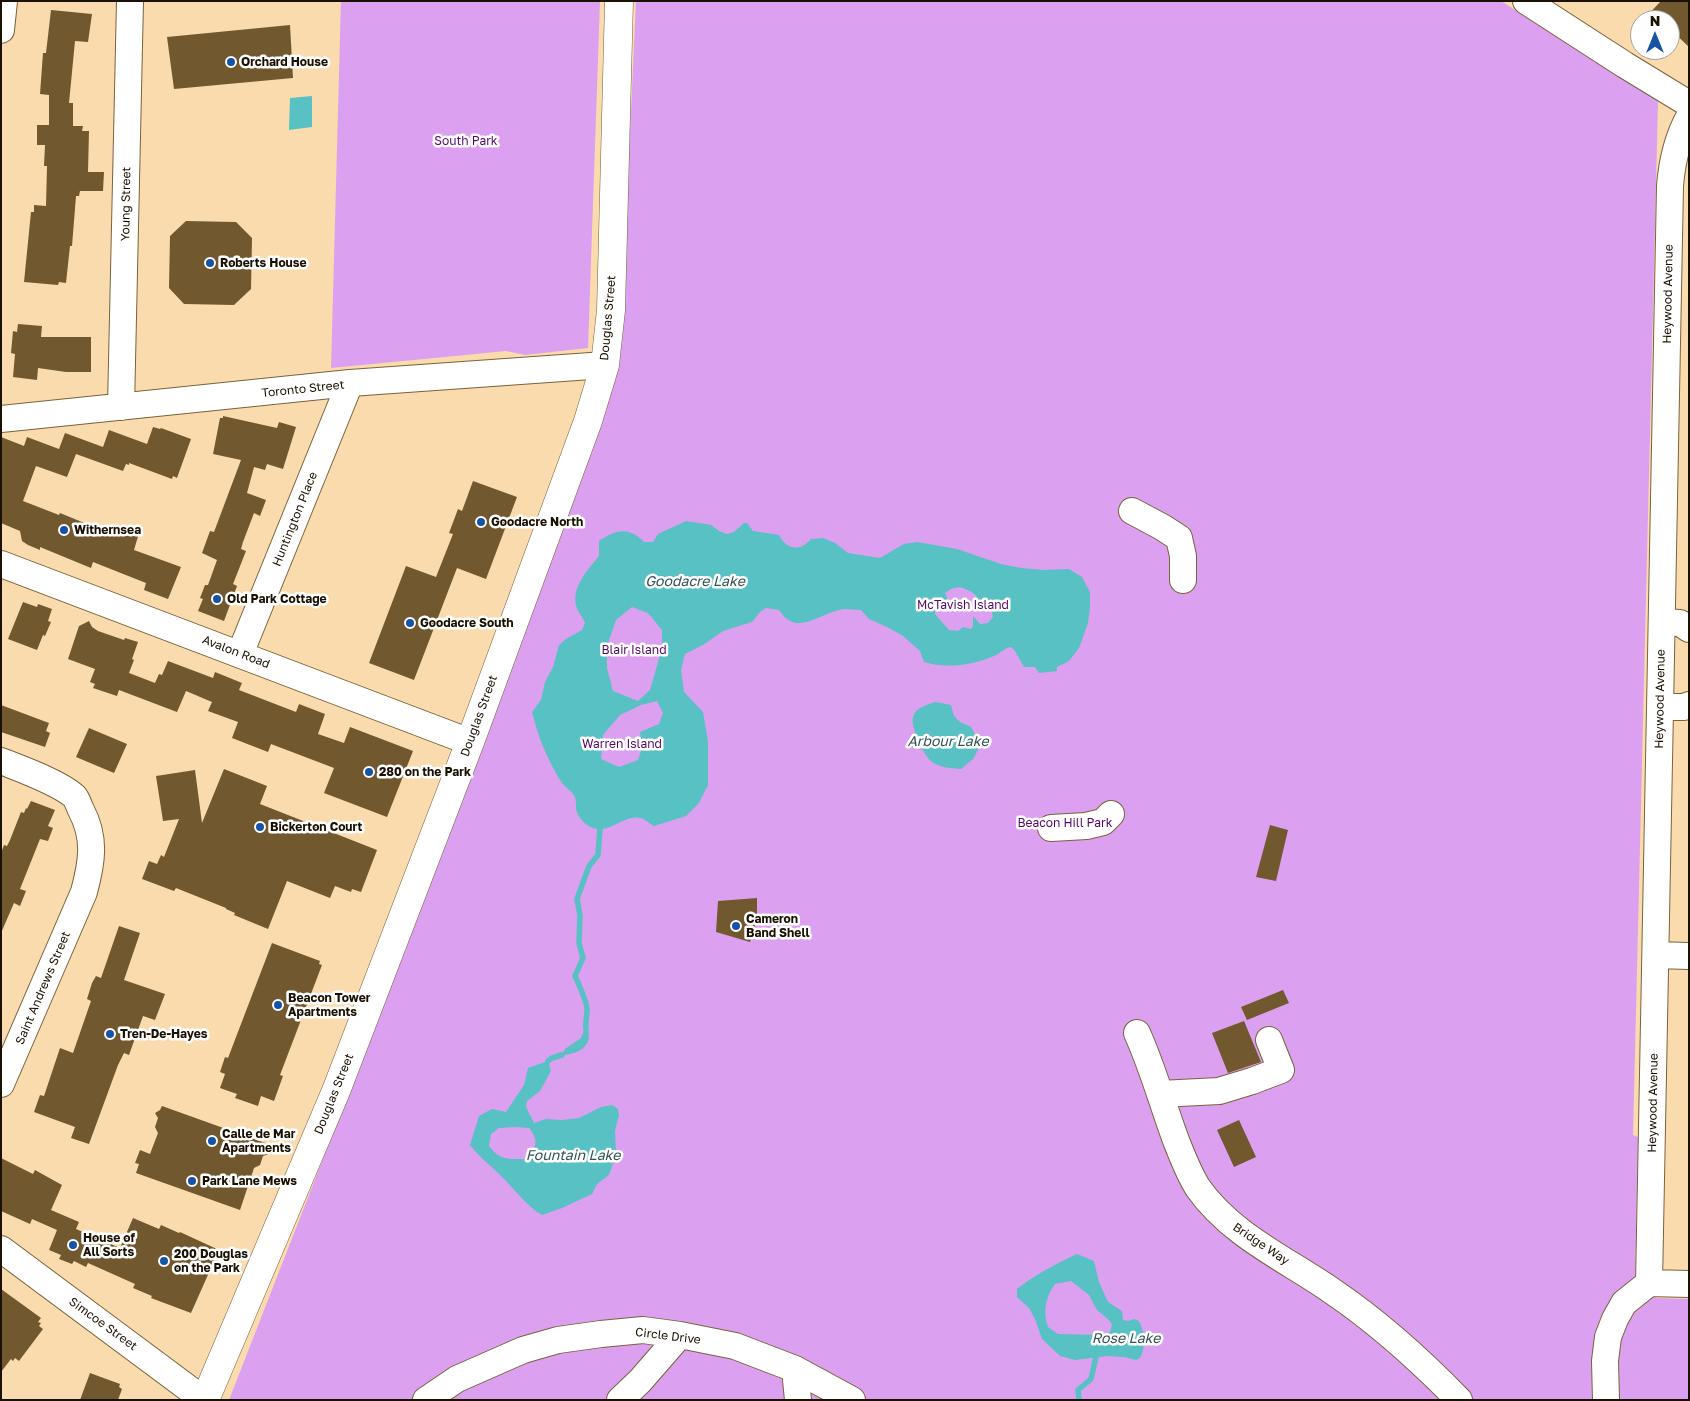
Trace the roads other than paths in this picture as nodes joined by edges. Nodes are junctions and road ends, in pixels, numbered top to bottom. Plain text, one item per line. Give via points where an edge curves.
1 (4, 1) edge
2 (130, 1) edge
3 (618, 1) edge
4 (1526, 1) edge
5 (1, 30) edge
6 (1689, 104) edge
7 (1689, 117) edge
8 (605, 365) junction
9 (350, 383) junction
10 (1678, 385) edge
11 (121, 407) junction
12 (1, 419) edge
13 (1132, 511) dead end
14 (1, 564) edge
15 (1183, 580) dead end
16 (1662, 622) junction
17 (1689, 629) edge
18 (240, 654) junction
19 (1689, 705) edge
20 (1660, 707) junction
21 (470, 742) junction
22 (1, 761) edge
23 (1111, 814) dead end
24 (1051, 828) dead end
25 (1656, 955) junction
26 (1689, 956) edge
27 (1137, 1033) dead end
28 (1269, 1040) dead end
29 (1, 1084) edge
30 (1160, 1094) junction
31 (1, 1249) edge
32 (1649, 1283) junction
33 (1689, 1284) edge
34 (680, 1335) junction
35 (795, 1369) junction
36 (833, 1396) edge
37 (205, 1400) edge
38 (426, 1400) edge
39 (620, 1400) edge
40 (798, 1400) edge
41 (1459, 1400) edge
42 (1606, 1400) edge

1 - 5 street
2 - 11 street, Young Street
3 - 8 main road, Douglas Street via 611,310
4 - 6 street
7 - 10 street, Heywood Avenue via 1673,158 1670,186
8 - 9 street, Toronto Street
8 - 21 main road, Douglas Street via 588,421
9 - 11 street, Toronto Street
9 - 18 street, Huntington Place
10 - 16 street, Heywood Avenue
11 - 12 street, Toronto Street
13 - 15 street via 1179,538
14 - 18 street, Avalon Road
16 - 17 street via 1680,623
16 - 20 street, Heywood Avenue
18 - 21 street, Avalon Road
19 - 20 street
20 - 25 street, Heywood Avenue
21 - 37 main road, Douglas Street via 336,1091
22 - 29 street, Saint Andrews Street via 48,780 74,797 85,817 92,861 84,892
23 - 24 street via 1103,822 1086,826
25 - 26 street
25 - 32 street, Heywood Avenue
27 - 30 street, Bridge Way
28 - 30 street via 1281,1070 1219,1091
30 - 41 street, Bridge Way via 1186,1167 1217,1212 1238,1230 1379,1326
31 - 37 street, Simcoe Street
32 - 33 street
32 - 42 street via 1624,1303 1611,1328 1605,1361
34 - 35 street, Circle Drive via 735,1346
34 - 38 street, Circle Drive via 642,1330 558,1340 488,1364 457,1379
34 - 39 street
35 - 36 street, Circle Drive
35 - 40 street

